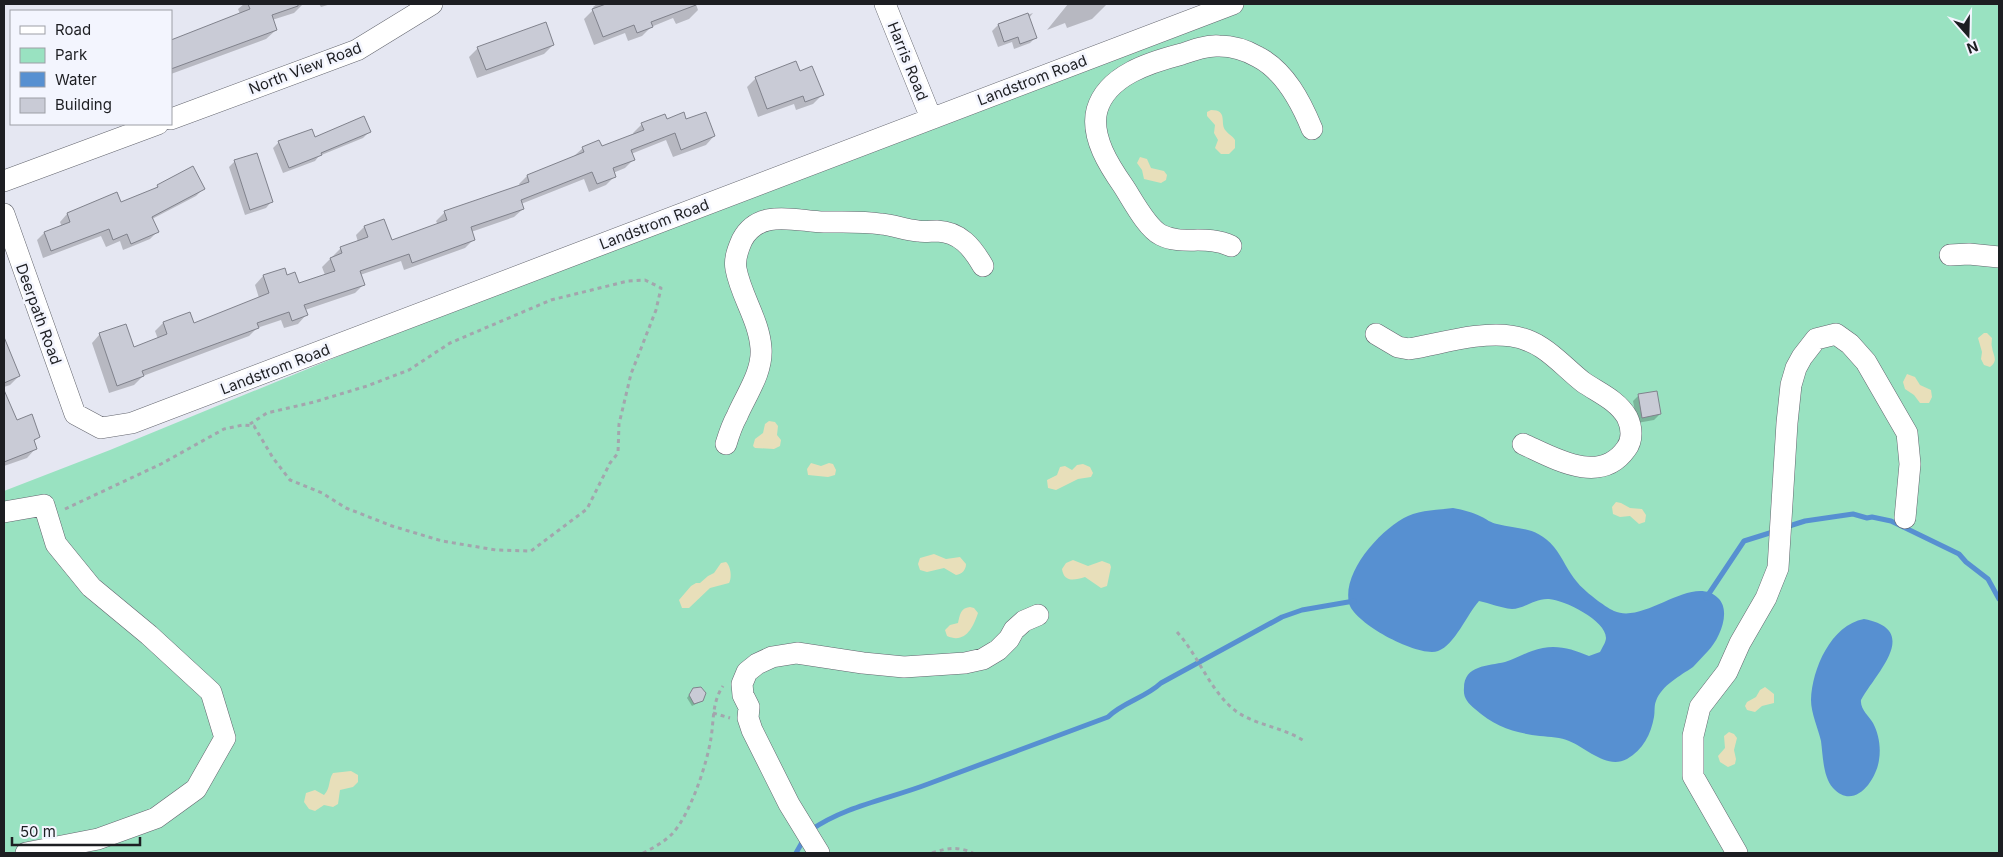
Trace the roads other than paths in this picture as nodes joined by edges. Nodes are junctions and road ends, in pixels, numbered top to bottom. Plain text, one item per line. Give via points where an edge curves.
1 (432, 4) edge
2 (884, 4) edge
3 (1233, 4) edge
4 (931, 118) junction
5 (172, 119) edge
6 (155, 125) edge
7 (1312, 128) dead end
8 (4, 181) edge
9 (4, 214) edge
10 (1231, 246) dead end
11 (1950, 255) dead end
12 (1999, 257) edge
13 (983, 266) dead end
14 (1376, 334) dead end
15 (75, 414) joint
16 (726, 444) dead end
17 (1523, 444) dead end
18 (4, 512) edge
19 (1905, 518) dead end
20 (1038, 616) dead end
21 (26, 853) edge
22 (819, 853) edge
23 (1737, 853) edge

1 - 5 street, North View Road via 358,50
2 - 4 street, Harris Road
3 - 4 street, Landstrom Road
4 - 15 street, Landstrom Road via 132,423 100,428
6 - 8 street
7 - 10 street via 1286,81 1272,67 1260,58 1228,46 1198,49 1138,68 1115,84 1102,101 1097,110 1099,139 1117,178 1147,222 1160,234 1176,239 1213,240
9 - 15 street, Deerpath Road
11 - 12 street
13 - 16 street via 964,240 939,231 920,232 874,223 782,218 758,223 748,230 737,251 735,266 758,334 760,361
14 - 17 street via 1398,347 1409,349 1481,337 1510,336 1534,343 1620,408 1630,424 1630,445 1622,455 1598,467 1584,468 1566,463
18 - 21 street via 44,506 56,544 91,587 150,635 211,692 225,738 196,789 156,818 98,839
19 - 23 street via 1910,464 1907,433 1866,362 1850,344 1826,336 1802,357 1791,385 1778,568 1727,672 1700,707 1693,736 1693,776
20 - 22 street via 1014,630 998,650 983,659 965,663 904,667 797,653 772,657 747,672 742,684 752,730 789,804

